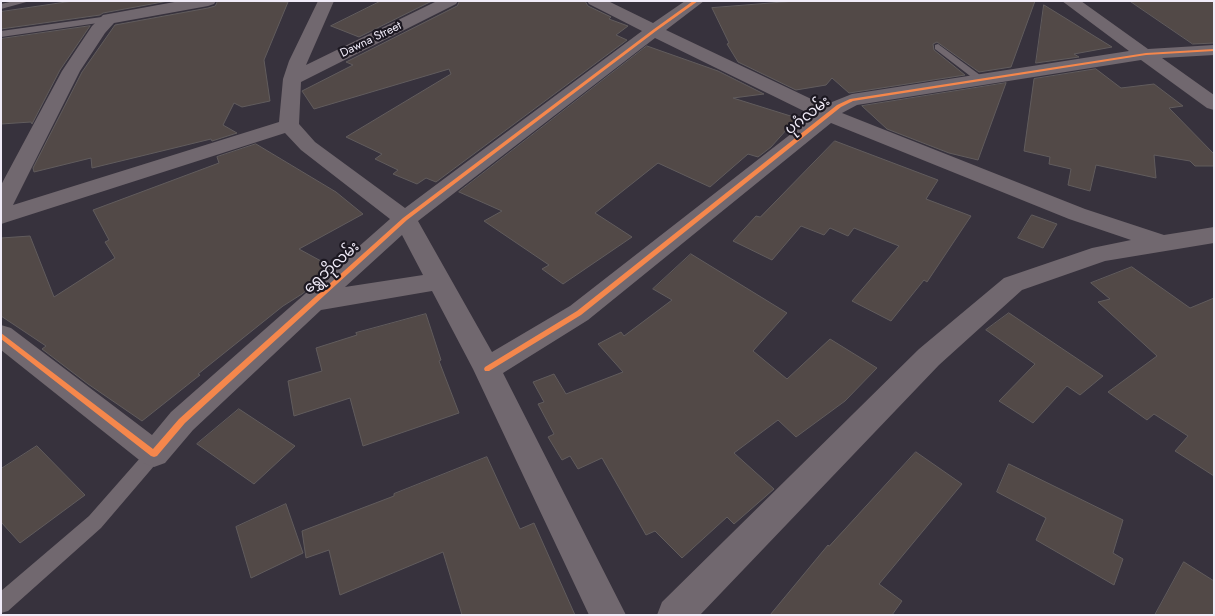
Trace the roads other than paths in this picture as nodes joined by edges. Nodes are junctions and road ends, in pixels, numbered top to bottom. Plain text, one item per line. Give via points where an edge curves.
1 (26, 1) edge
2 (208, 1) edge
3 (326, 1) edge
4 (450, 1) edge
5 (595, 1) edge
6 (697, 1) edge
7 (1070, 1) edge
8 (1, 7) edge
9 (109, 20) junction
10 (655, 30) junction
11 (1, 34) edge
12 (938, 47) dead end
13 (1214, 50) edge
14 (697, 52) junction
15 (1146, 54) junction
16 (292, 79) junction
17 (981, 80) junction
18 (1214, 104) edge
19 (829, 115) junction
20 (289, 126) junction
21 (1, 207) edge
22 (1077, 214) junction
23 (1, 216) edge
24 (405, 219) junction
25 (1214, 235) edge
26 (1164, 243) junction
27 (1101, 254) junction
28 (439, 282) junction
29 (314, 302) junction
30 (1, 335) edge
31 (487, 369) junction
32 (154, 454) junction
33 (1, 604) edge
34 (608, 615) edge
35 (675, 615) edge

1 - 8 lane
2 - 9 street
3 - 16 street
4 - 16 street, Dawna Street
5 - 10 street
6 - 10 street, ရွှေဘိုလမ်း
6 - 14 street via 685,20 687,34
7 - 15 street
9 - 11 lane
9 - 21 street via 98,30 71,71
10 - 14 street
10 - 24 street, ရွှေဘိုလမ်း
12 - 17 lane
13 - 15 street, ပုဂံလမ်း
14 - 19 street
15 - 17 street, ပုဂံလမ်း
15 - 18 street
16 - 20 street
17 - 19 street, ပုဂံလမ်း via 852,100
19 - 22 street
19 - 31 street, ပုဂံလမ်း via 579,313
20 - 23 street
20 - 24 street via 308,146
22 - 26 street
22 - 27 street
24 - 28 street
24 - 29 street, ရွှေဘိုလမ်း
25 - 26 street
26 - 27 street
27 - 35 street via 1013,284 929,357
28 - 29 street
28 - 31 street
29 - 32 street, ရွှေဘိုလမ်း via 182,420
30 - 32 street
31 - 34 street
32 - 33 lane via 95,522

